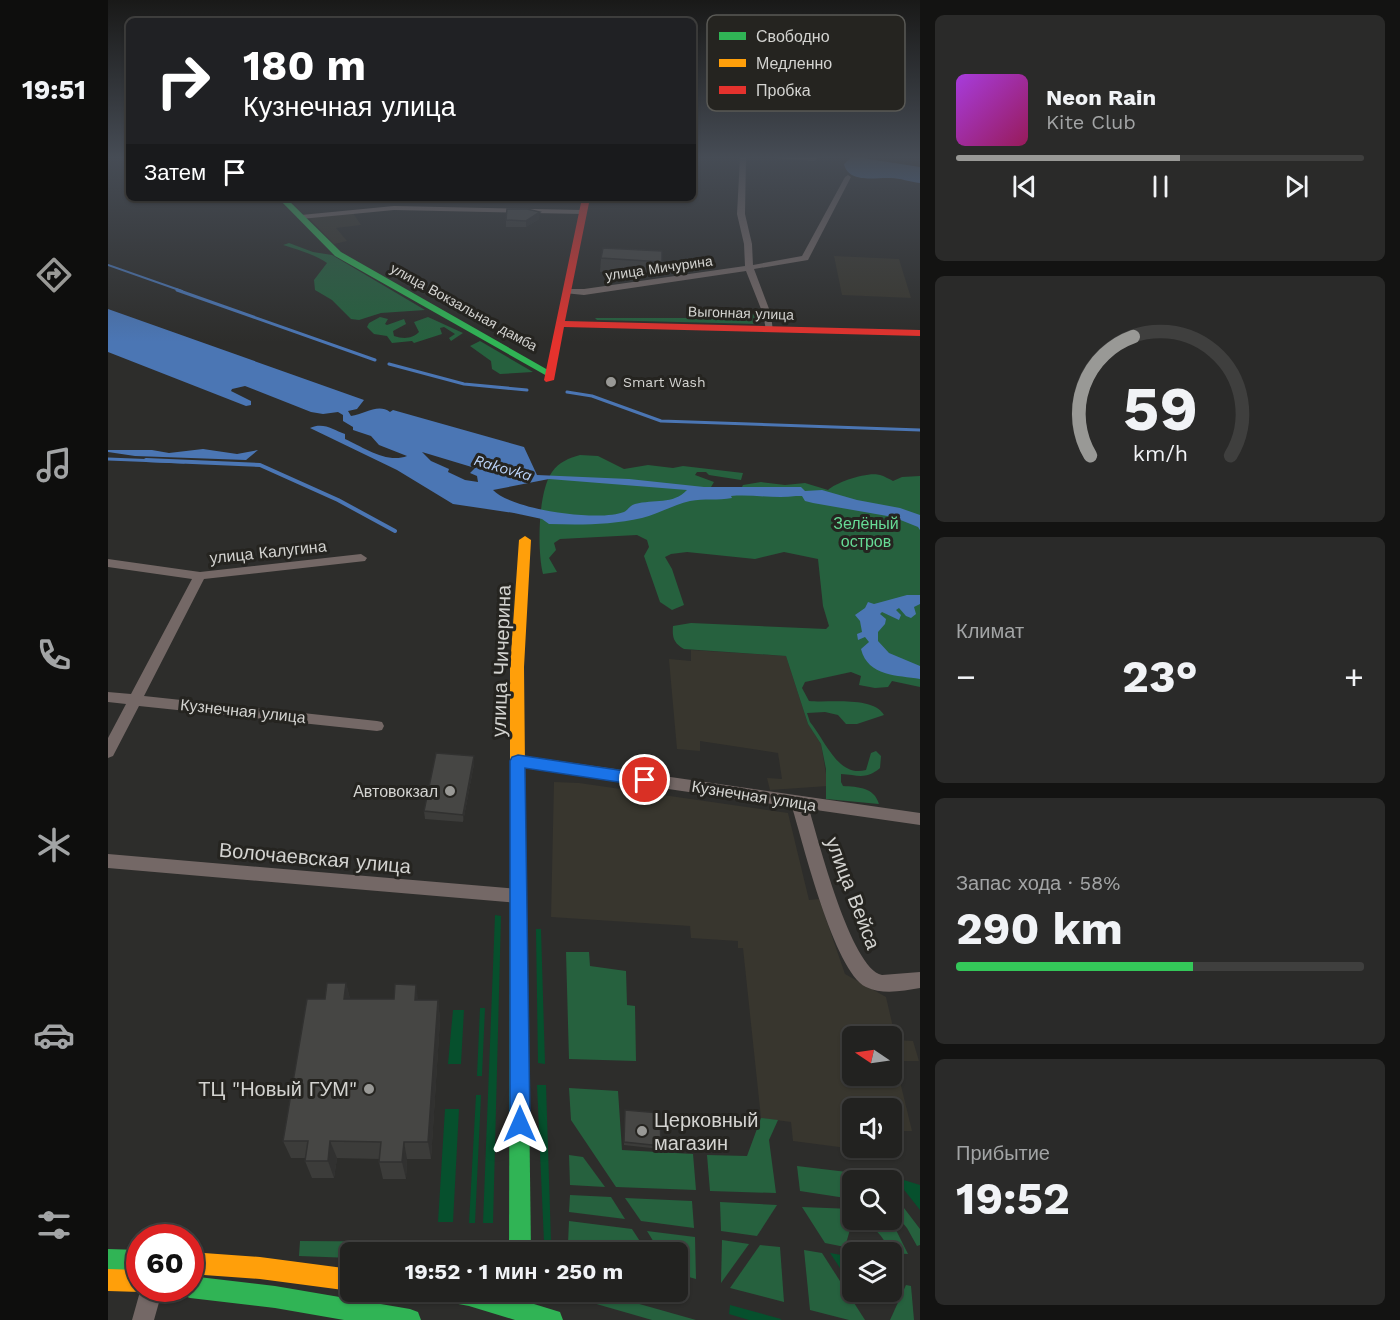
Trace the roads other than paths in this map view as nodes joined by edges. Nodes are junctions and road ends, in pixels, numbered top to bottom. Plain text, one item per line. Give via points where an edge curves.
1 (303, 219) edge
2 (582, 219) edge
3 (742, 219) edge
4 (824, 219) edge
5 (749, 267) junction
6 (567, 291) junction
7 (560, 324) junction
8 (770, 330) junction
9 (920, 333) edge
10 (525, 540) dead end
11 (361, 558) dead end
12 (108, 563) edge
13 (200, 576) junction
14 (108, 697) edge
15 (136, 699) junction
16 (377, 726) dead end
17 (108, 752) edge
18 (518, 761) junction
19 (799, 803) junction
20 (920, 819) edge
21 (108, 861) edge
22 (518, 896) junction
23 (920, 980) edge
24 (520, 1242) edge
25 (108, 1260) edge
26 (126, 1261) edge
27 (204, 1264) edge
28 (340, 1279) edge
29 (108, 1280) edge
30 (126, 1281) edge
31 (204, 1288) edge
32 (148, 1302) edge
33 (495, 1302) edge
34 (524, 1310) edge
35 (143, 1320) edge
36 (410, 1320) edge
37 (552, 1320) edge

1 - 7 main road, улица Вокзальная дамба via 338,254 549,377
2 - 6 main road
3 - 5 street
4 - 5 street, улица Мичурина via 805,258
5 - 6 street, улица Мичурина via 584,292
5 - 8 street
6 - 7 main road
7 - 8 main road, Выгонная улица
8 - 9 main road, Выгонная улица
10 - 18 main road, улица Чичерина via 517,667
11 - 13 street, улица Калугина
12 - 13 street, улица Калугина
13 - 15 street
14 - 15 street, Кузнечная улица
15 - 16 street, Кузнечная улица
15 - 17 street
18 - 19 street, Кузнечная улица
18 - 22 main road, улица Чичерина
19 - 20 street, Кузнечная улица
19 - 23 street, улица Вейса via 820,876 852,957 868,979 881,984
21 - 22 street, Волочаевская улица
22 - 24 main road, улица Чичерина
25 - 26 main road
27 - 28 main road
29 - 30 main road
31 - 36 main road via 275,1296
32 - 35 street
33 - 34 main road
34 - 37 main road

